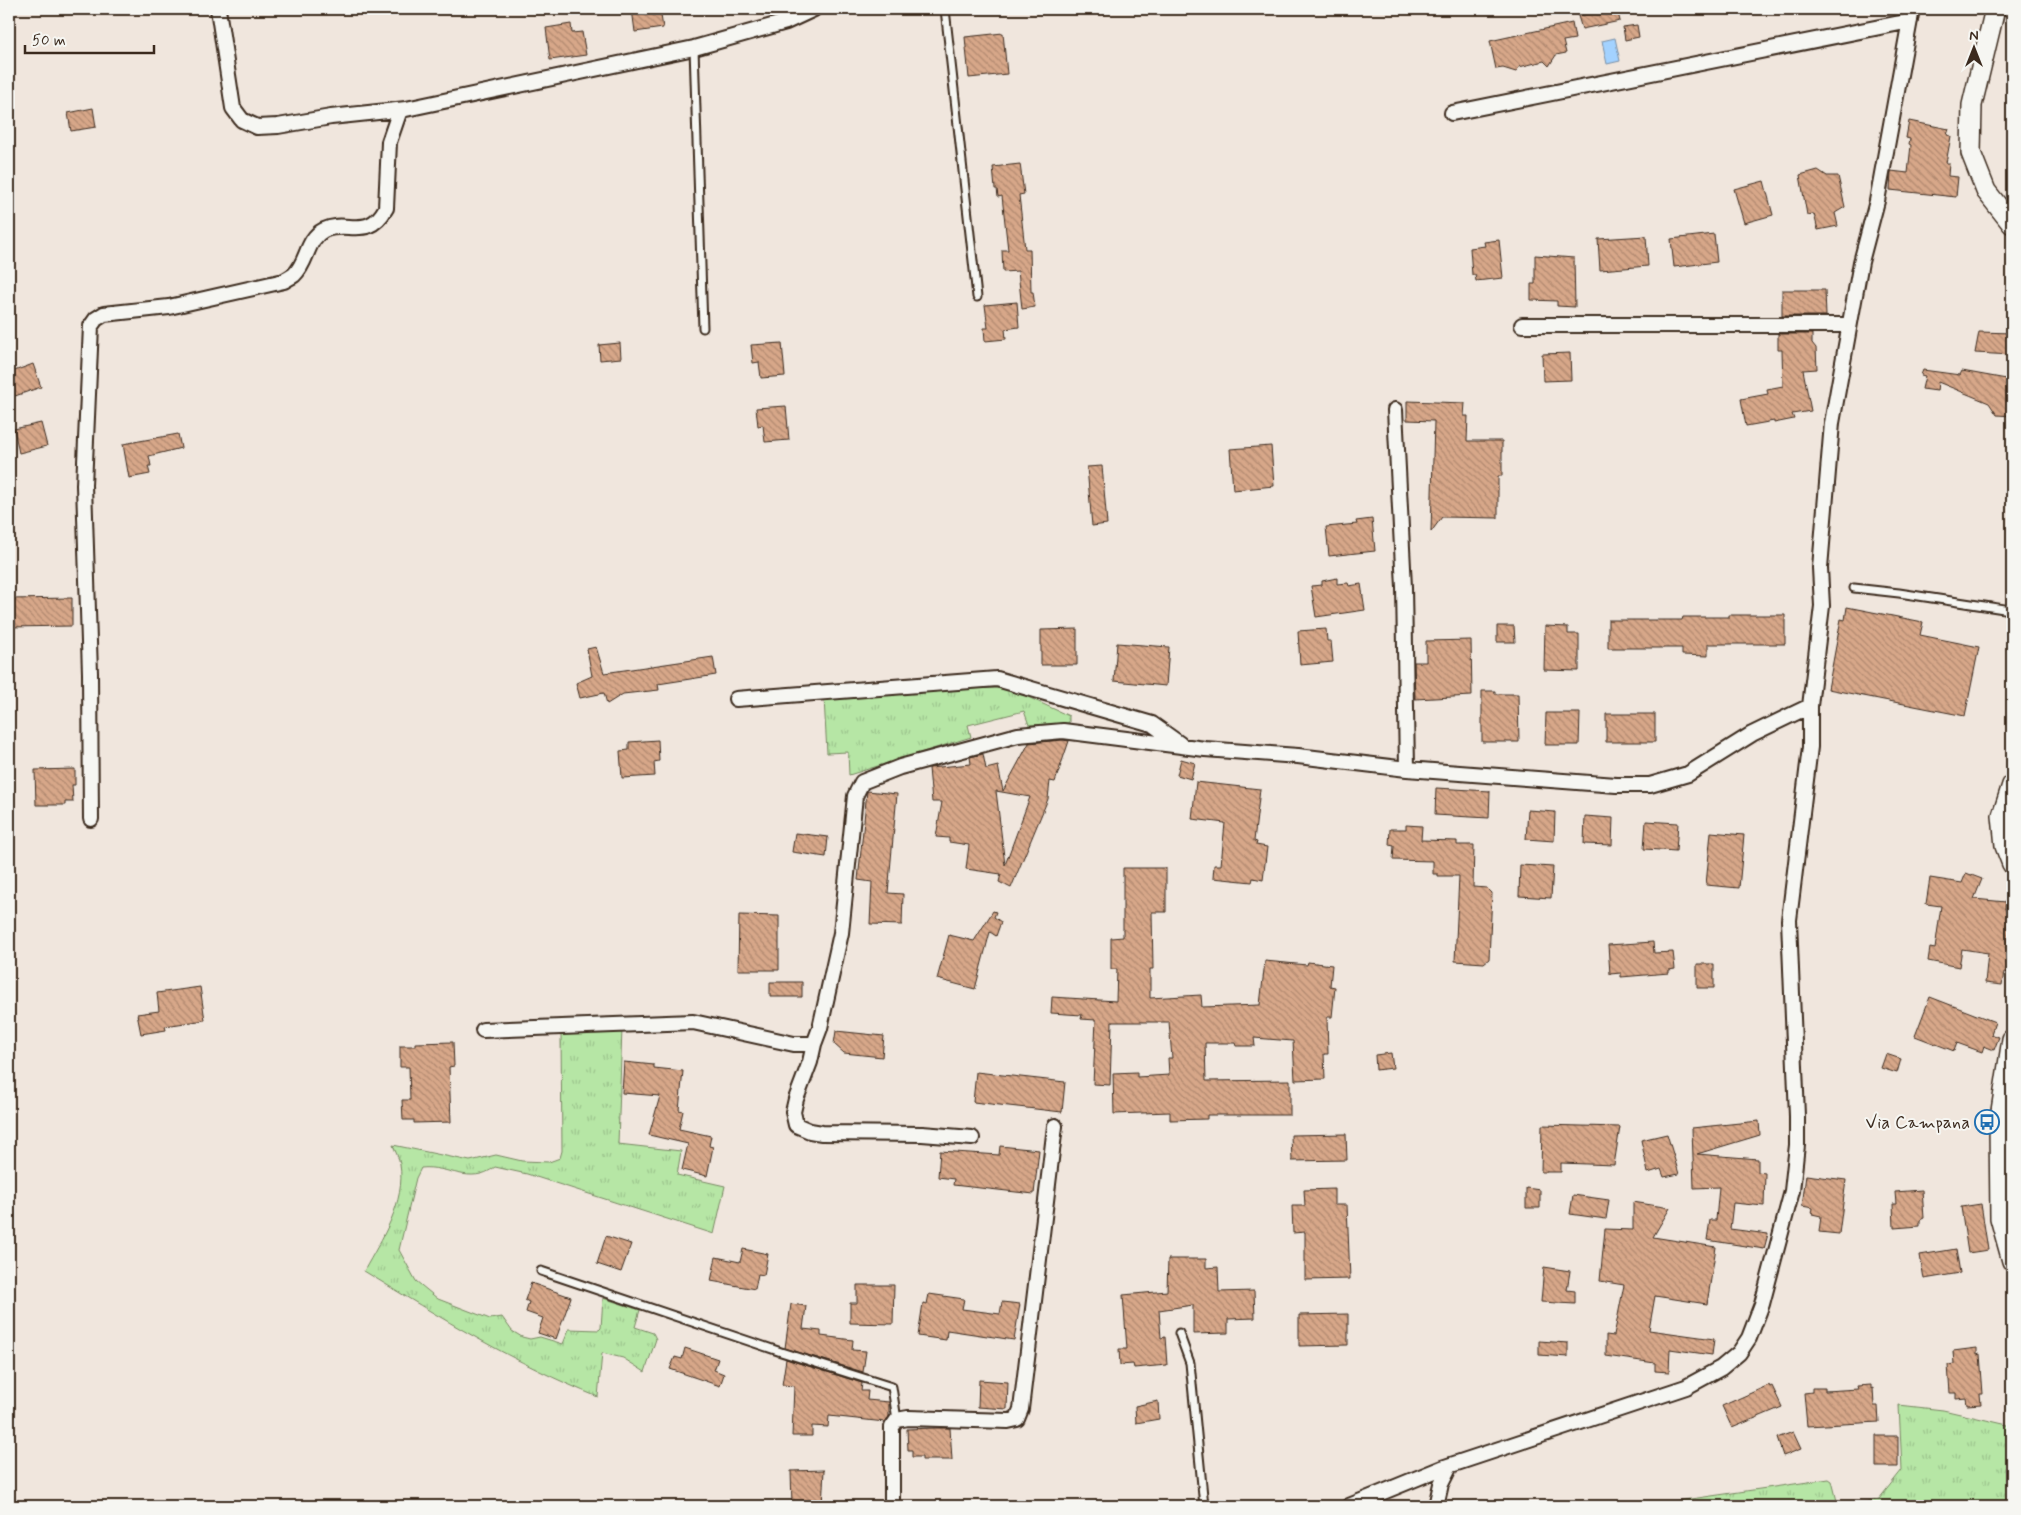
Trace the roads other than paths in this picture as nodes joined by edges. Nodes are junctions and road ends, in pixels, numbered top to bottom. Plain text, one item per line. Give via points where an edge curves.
1 (218, 9) edge
2 (814, 9) edge
3 (945, 9) edge
4 (1995, 9) edge
5 (1911, 15) edge
6 (694, 48) junction
7 (400, 110) junction
8 (1452, 113) dead end
9 (2012, 224) edge
10 (977, 297) dead end
11 (1849, 324) junction
12 (1522, 325) dead end
13 (704, 328) dead end
14 (1395, 410) dead end
15 (1854, 588) dead end
16 (2012, 607) edge
17 (2004, 609) junction
18 (2012, 612) edge
19 (736, 699) dead end
20 (1810, 706) junction
21 (1182, 746) junction
22 (1407, 769) junction
23 (2012, 785) edge
24 (91, 818) dead end
25 (2012, 864) edge
26 (483, 1030) dead end
27 (2012, 1039) edge
28 (814, 1044) junction
29 (1055, 1126) dead end
30 (972, 1138) dead end
31 (2012, 1261) edge
32 (540, 1271) dead end
33 (1179, 1333) dead end
34 (896, 1420) junction
35 (1450, 1466) junction
36 (892, 1506) edge
37 (1204, 1506) edge
38 (1350, 1506) edge
39 (1436, 1506) edge

1 - 7 street via 233,108 242,120 257,127 278,126
2 - 6 street via 786,22
3 - 10 lane
4 - 9 main road via 1972,105 1970,153 1986,191
5 - 8 street
5 - 11 street via 1877,201
6 - 7 street
6 - 13 lane
7 - 24 street via 389,142 386,208 381,218 372,224 324,230 310,243 294,275 284,281 168,307 104,314 91,326 84,485
11 - 12 street
11 - 20 street via 1832,423 1820,568 1822,606
14 - 22 street via 1404,587
15 - 17 lane
16 - 17 lane
17 - 18 lane
19 - 21 street via 997,679 1152,724
20 - 22 street via 1752,734 1688,774 1650,785
20 - 35 street via 1810,747 1789,920 1797,1144 1792,1191 1762,1304 1749,1338 1738,1354 1720,1368 1686,1387
21 - 22 street
21 - 28 street via 1063,731 1018,735 900,767 862,782 855,796 841,933
23 - 25 main road via 2002,816 2005,846
26 - 28 street via 693,1022 794,1044
27 - 31 main road via 1999,1124 2000,1218
28 - 30 street via 793,1112 796,1125 822,1132
29 - 34 street via 1017,1419
32 - 34 lane via 892,1387
33 - 37 lane via 1190,1363
34 - 36 street via 892,1427
35 - 38 street
35 - 39 street via 1441,1484

